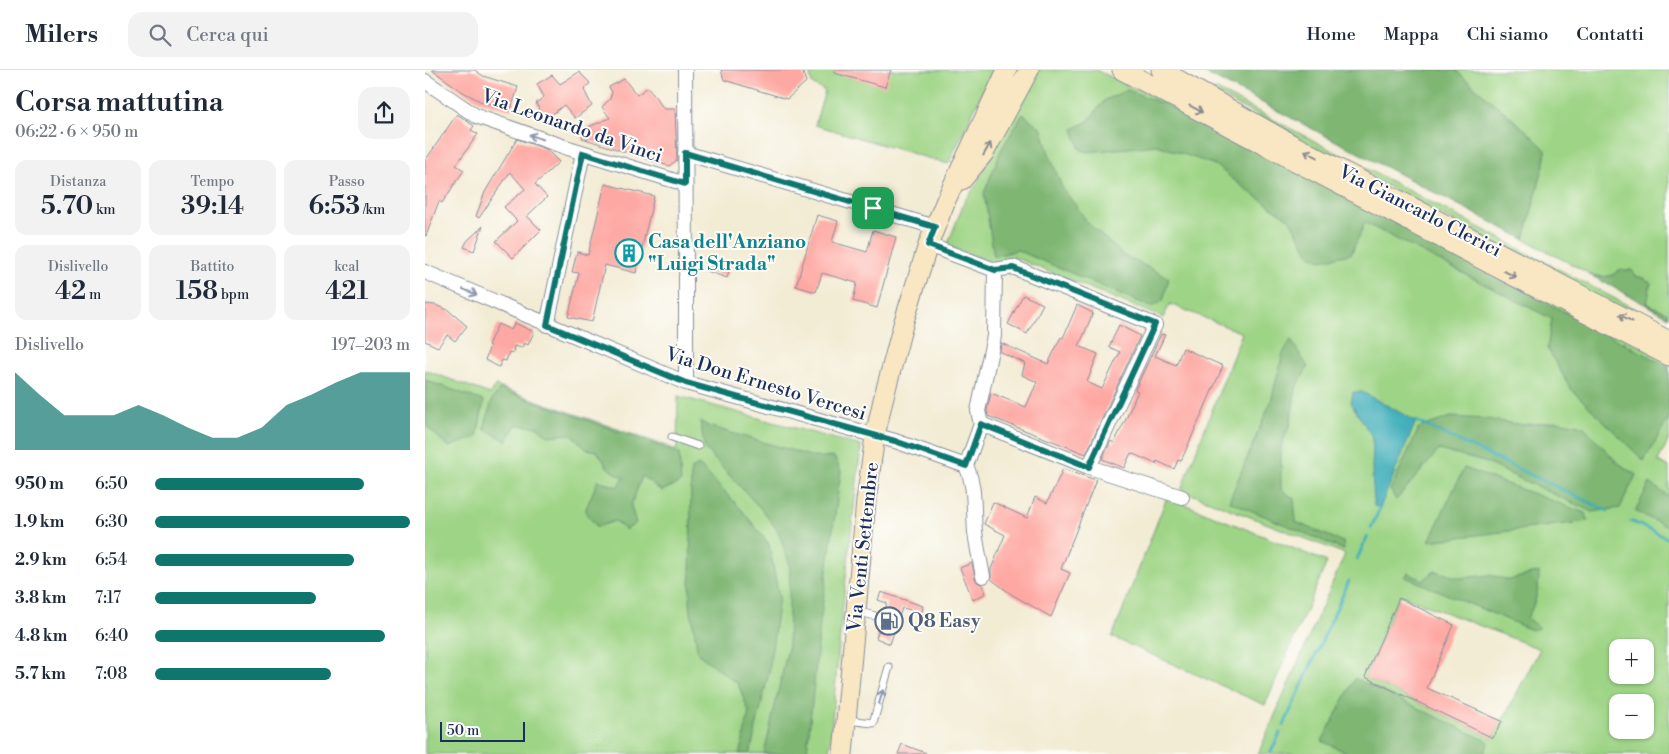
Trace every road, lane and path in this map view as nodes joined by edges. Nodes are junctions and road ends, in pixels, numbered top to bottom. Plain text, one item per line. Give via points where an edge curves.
1 (685, 70) edge
2 (1007, 70) edge
3 (1013, 70) edge
4 (1029, 70) edge
5 (1106, 70) edge
6 (1122, 70) edge
7 (1167, 72) edge
8 (425, 81) edge
9 (996, 92) junction
10 (1172, 96) junction
11 (583, 153) junction
12 (685, 153) junction
13 (685, 184) junction
14 (946, 200) junction
15 (935, 227) junction
16 (928, 245) junction
17 (995, 270) junction
18 (425, 272) edge
19 (547, 325) junction
20 (1669, 341) edge
21 (1669, 356) edge
22 (686, 383) junction
23 (981, 424) junction
24 (875, 436) junction
25 (672, 438) dead end
26 (698, 446) dead end
27 (966, 466) junction
28 (1089, 467) junction
29 (1182, 497) dead end
30 (983, 576) dead end
31 (855, 611) junction
32 (875, 616) dead end
33 (889, 667) dead end
34 (846, 720) junction
35 (843, 754) edge

1 - 12 street
2 - 9 street, Via Venti Settembre
3 - 9 street, Via Venti Settembre
14 -> 4 street, Via Venti Settembre via 985,153
5 - 10 street, Via Giancarlo Clerici
6 - 10 street, Via Giancarlo Clerici
20 -> 7 street, Via Giancarlo Clerici via 1291,144
11 -> 8 street, Via Leonardo da Vinci via 476,116
9 - 14 street, Via Venti Settembre
10 -> 21 street, Via Giancarlo Clerici
11 - 13 street, Via Leonardo da Vinci
11 - 19 street
12 - 13 street
12 - 15 street
13 - 22 street
14 - 15 street, Via Venti Settembre
15 - 16 street, Via Venti Settembre
16 - 17 street
16 - 24 street, Via Venti Settembre via 904,321
17 - 23 street via 994,336 978,411
17 - 28 street via 1013,268 1155,324
18 -> 19 street, Via Don Ernesto Vercesi
19 - 22 street, Via Don Ernesto Vercesi
22 - 24 street, Via Don Ernesto Vercesi
23 - 27 street
23 - 28 street
24 - 27 street, Via Don Ernesto Vercesi
24 - 31 street, Via Venti Settembre
25 - 26 lane
27 - 30 street via 974,498 975,533
28 - 29 street
31 - 32 lane
31 - 34 street, Via Venti Settembre
34 -> 33 lane via 873,723
34 - 35 street, Via Venti Settembre

